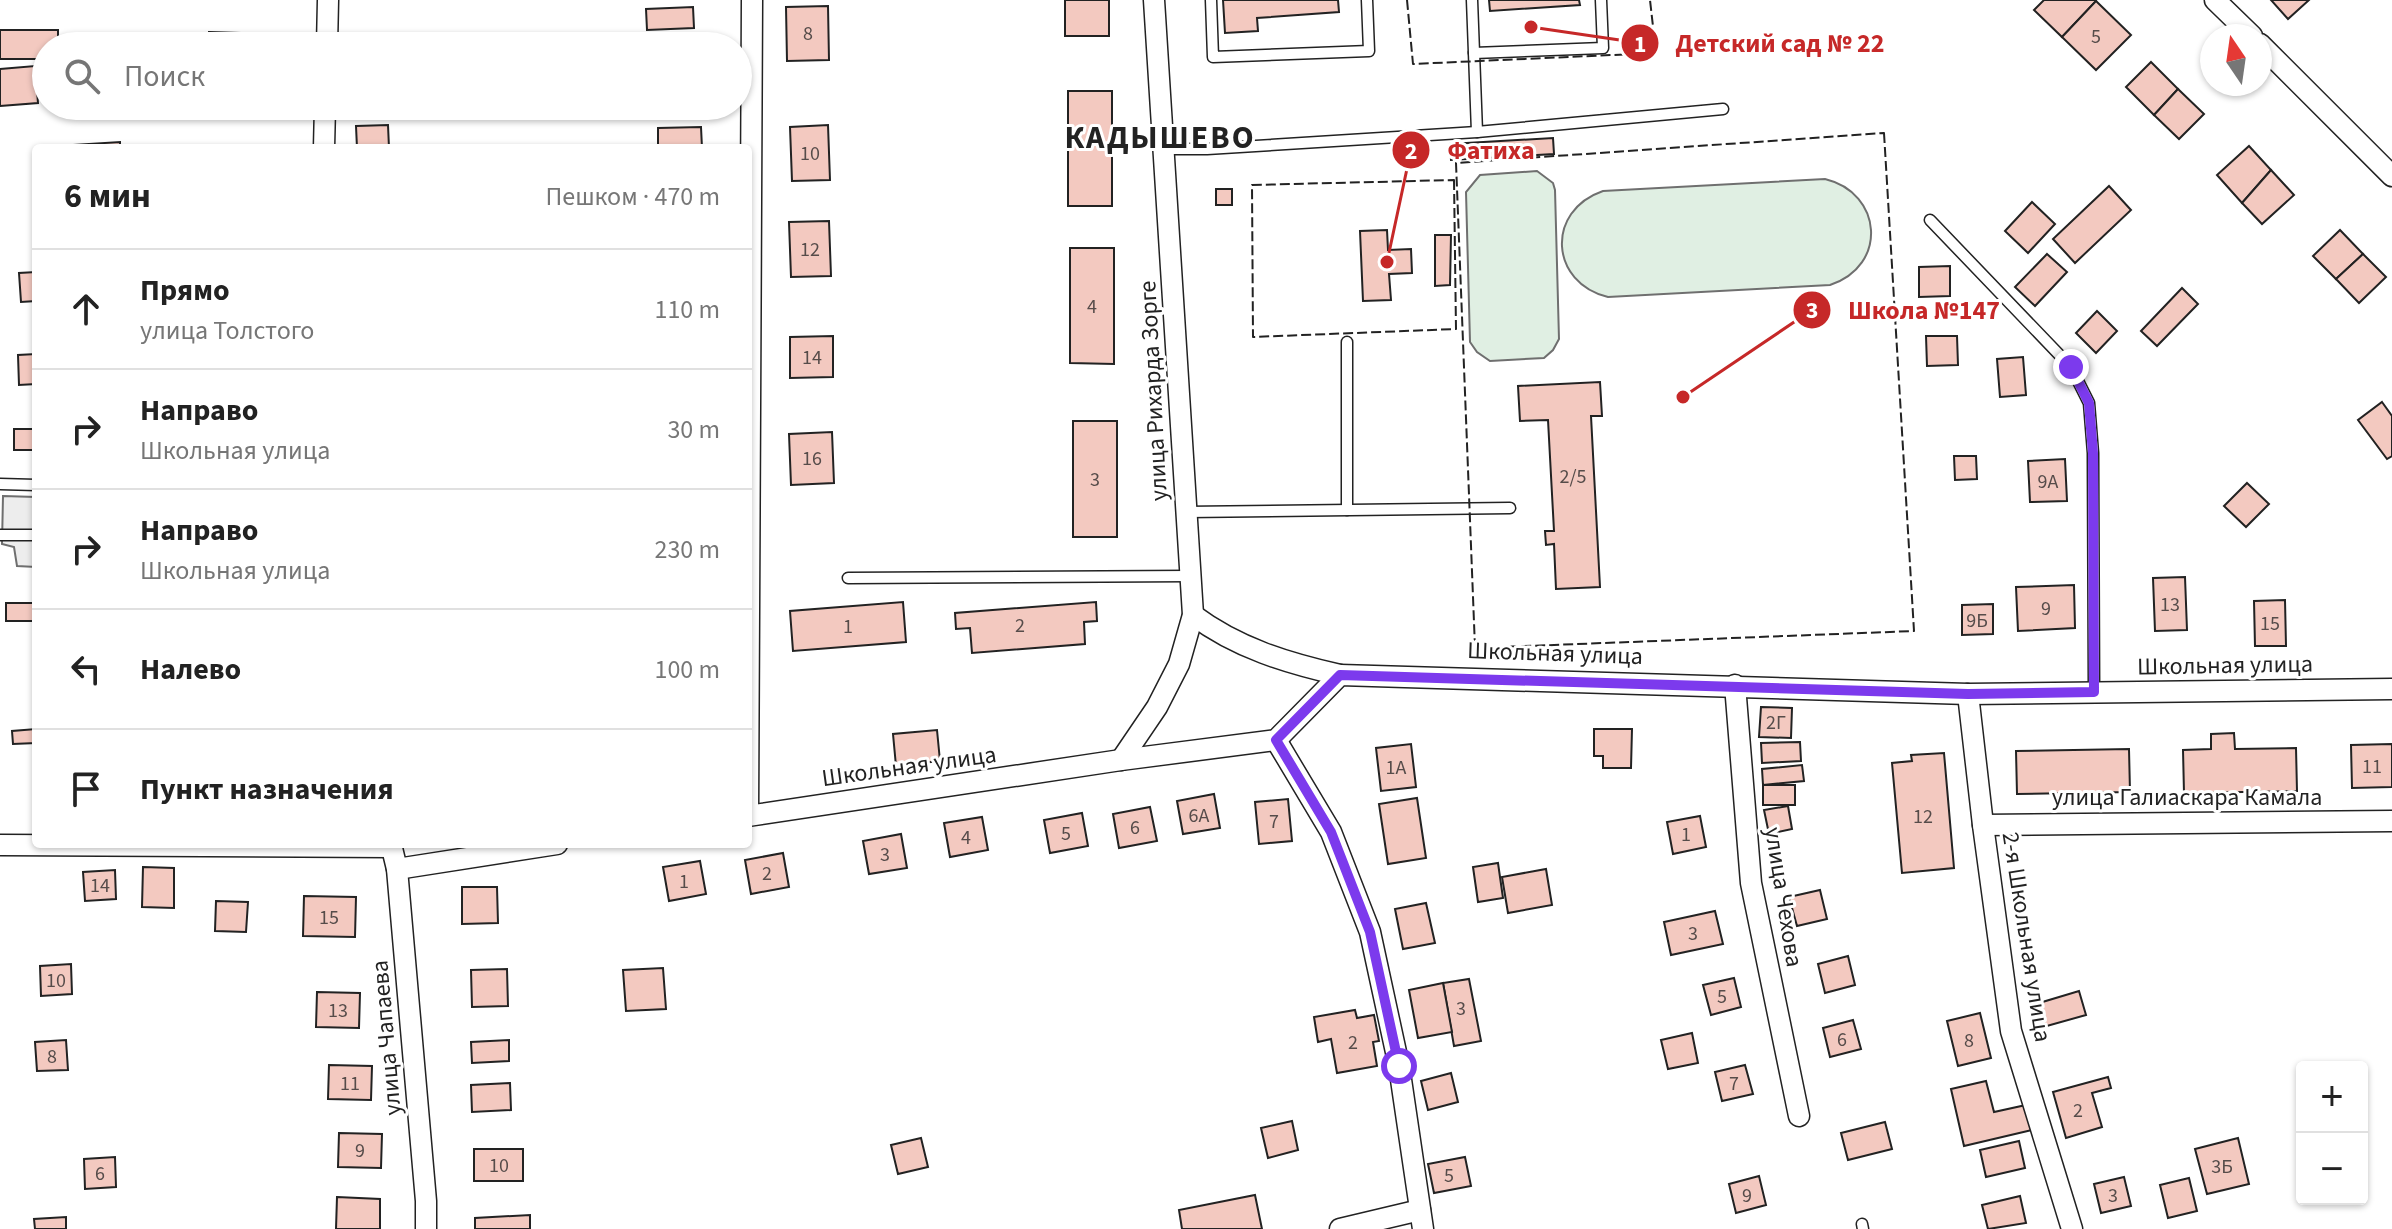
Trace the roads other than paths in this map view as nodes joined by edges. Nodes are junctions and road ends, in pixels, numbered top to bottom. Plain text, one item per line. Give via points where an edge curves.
1 (328, 0) edge
2 (752, 0) edge
3 (1154, 0) edge
4 (1211, 0) edge
5 (1367, 0) edge
6 (1472, 0) edge
7 (1601, 0) edge
8 (2215, 0) edge
9 (2240, 24) edge
10 (327, 32) edge
11 (752, 32) edge
12 (1474, 53) junction
13 (2272, 56) edge
14 (1723, 109) dead end
15 (325, 120) edge
16 (751, 120) edge
17 (1477, 132) junction
18 (324, 144) edge
19 (751, 144) edge
20 (1164, 149) junction
21 (2392, 176) edge
22 (1930, 220) dead end
23 (1347, 342) dead end
24 (0, 484) edge
25 (32, 485) edge
26 (1510, 508) dead end
27 (1347, 510) junction
28 (1186, 512) junction
29 (0, 535) edge
30 (32, 535) edge
31 (1190, 576) junction
32 (848, 578) dead end
33 (1193, 615) junction
34 (1340, 675) junction
35 (1735, 685) junction
36 (2392, 689) edge
37 (2094, 692) junction
38 (1968, 694) junction
39 (1276, 740) junction
40 (1121, 760) junction
41 (752, 815) edge
42 (2392, 821) edge
43 (1983, 825) junction
44 (0, 845) edge
45 (32, 845) edge
46 (392, 848) edge
47 (531, 848) edge
48 (397, 869) junction
49 (1799, 1116) dead end
50 (1422, 1219) edge
51 (426, 1229) edge
52 (1340, 1229) edge
53 (2072, 1229) edge

1 - 10 street
2 - 11 street
3 - 20 street, улица Рихарда Зорге
4 - 5 lane via 1213,57 1369,51
6 - 12 lane
7 - 12 lane via 1603,48
8 - 9 street
12 - 17 lane
13 - 21 street
14 - 17 lane
15 - 18 street
16 - 19 street
17 - 20 lane
20 - 28 street, улица Рихарда Зорге
22 - 37 lane via 2071,367 2089,403
23 - 27 lane
24 - 25 lane
26 - 27 lane
27 - 28 lane
28 - 31 street, улица Рихарда Зорге
29 - 30 lane
31 - 32 lane
31 - 33 street, улица Рихарда Зорге
33 - 34 street, Школьная улица via 1254,650
33 - 40 street, улица Рихарда Зорге via 1179,664
34 - 35 street, Школьная улица
34 - 39 street
35 - 38 street, Школьная улица
35 - 49 street, улица Чехова via 1751,883
36 - 37 street, Школьная улица
37 - 38 street, Школьная улица
38 - 43 street, 2-я Школьная улица
39 - 40 street, Школьная улица
39 - 50 street via 1331,832 1370,932 1399,1066
40 - 41 street, Школьная улица
42 - 43 street, улица Галиаскара Камала
43 - 53 street, 2-я Школьная улица via 2011,1031
44 - 45 street
46 - 48 street, улица Чапаева
47 - 48 street
48 - 51 street, улица Чапаева
50 - 52 street

